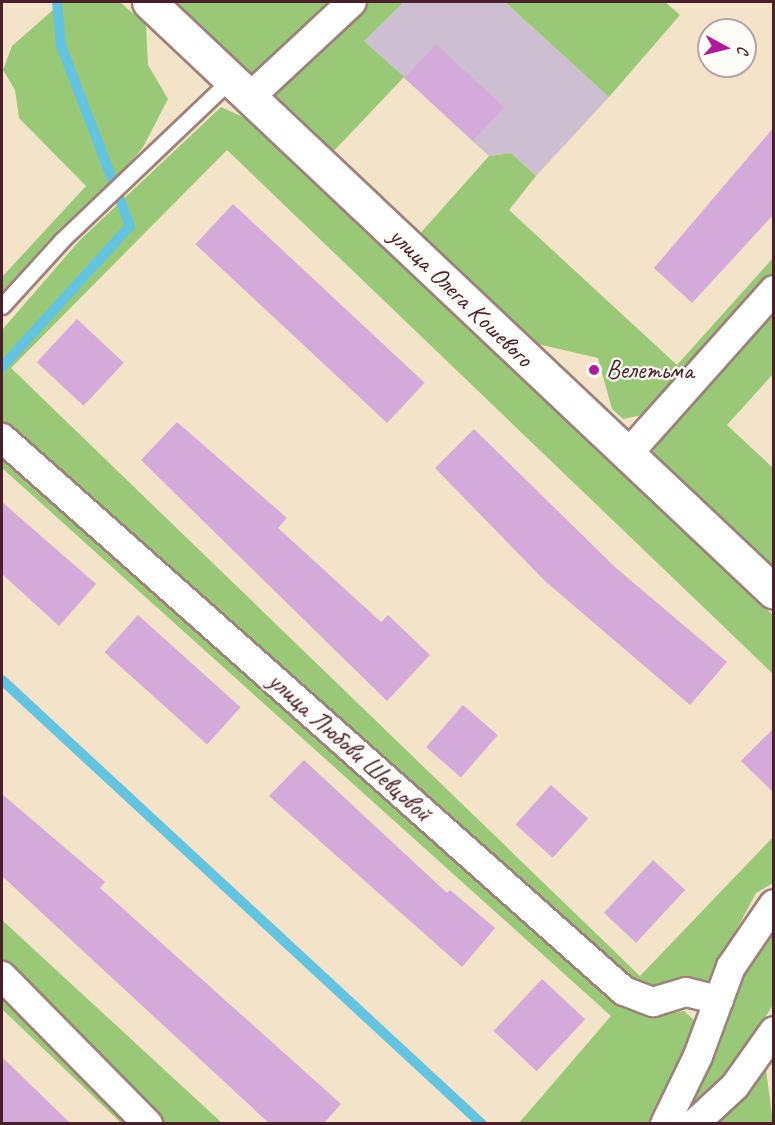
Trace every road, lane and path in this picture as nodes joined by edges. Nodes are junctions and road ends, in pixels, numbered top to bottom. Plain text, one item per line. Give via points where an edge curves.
1 (149, 2) edge
2 (352, 2) edge
3 (241, 88) junction
4 (774, 290) edge
5 (2, 306) edge
6 (2, 438) edge
7 (627, 455) junction
8 (774, 592) edge
9 (774, 904) edge
10 (2, 976) edge
11 (719, 1000) junction
12 (773, 1039) edge
13 (148, 1124) edge
14 (665, 1124) edge
15 (694, 1124) edge

1 - 3 street, улица Олега Кошевого
2 - 3 street
3 - 5 lane via 156,156 62,240
3 - 7 street, улица Олега Кошевого
4 - 7 street
6 - 11 street, улица Любови Шевцовой via 624,991 653,1002 686,992
7 - 8 street, улица Олега Кошевого
9 - 11 street via 731,967
10 - 13 street
11 - 14 street
12 - 15 street via 735,1086

